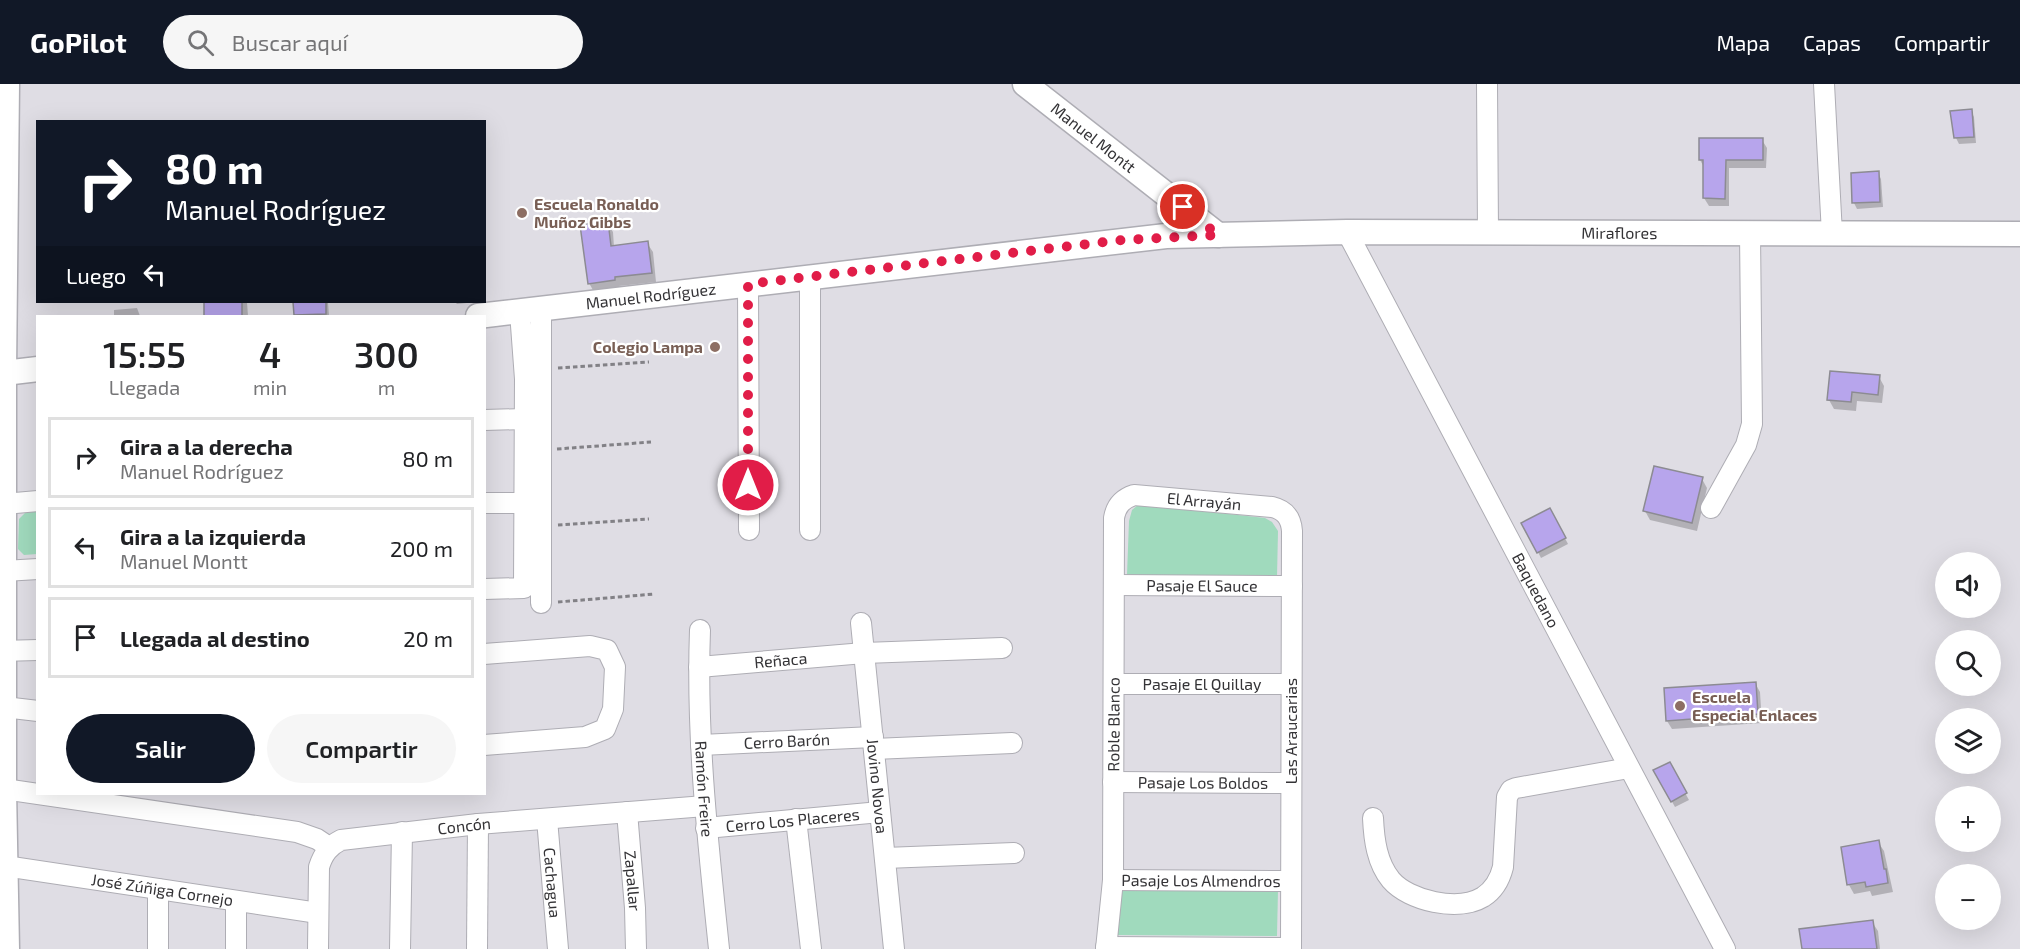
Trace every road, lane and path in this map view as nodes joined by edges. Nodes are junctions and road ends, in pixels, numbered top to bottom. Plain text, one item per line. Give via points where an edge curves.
1 (7, 84) edge
2 (1024, 84) edge
3 (1487, 84) edge
4 (1824, 84) edge
5 (3, 120) edge
6 (1347, 232) junction
7 (1488, 232) junction
8 (1750, 233) junction
9 (1832, 234) junction
10 (2020, 234) edge
11 (1218, 235) junction
12 (810, 277) junction
13 (748, 284) junction
14 (531, 310) junction
15 (486, 315) edge
16 (649, 362) dead end
17 (36, 369) edge
18 (541, 369) junction
19 (2, 373) edge
20 (486, 420) edge
21 (525, 420) junction
22 (651, 442) dead end
23 (541, 450) junction
24 (36, 501) edge
25 (1122, 501) joint
26 (525, 502) junction
27 (486, 503) edge
28 (4, 504) junction
29 (1712, 508) dead end
30 (1287, 514) joint
31 (649, 519) dead end
32 (541, 526) junction
33 (749, 530) dead end
34 (810, 530) dead end
35 (36, 569) edge
36 (4, 571) junction
37 (1114, 585) junction
38 (1292, 586) junction
39 (486, 589) edge
40 (654, 594) dead end
41 (541, 603) joint
42 (861, 623) dead end
43 (700, 630) dead end
44 (1002, 648) dead end
45 (36, 650) edge
46 (2, 651) edge
47 (864, 653) junction
48 (486, 654) edge
49 (699, 667) junction
50 (1114, 684) junction
51 (1292, 684) junction
52 (4, 707) junction
53 (36, 711) edge
54 (873, 743) junction
55 (1012, 743) dead end
56 (486, 745) edge
57 (700, 746) junction
58 (1629, 768) junction
59 (1113, 782) junction
60 (1291, 783) junction
61 (4, 789) junction
62 (36, 794) edge
63 (45, 795) edge
64 (705, 806) junction
65 (627, 812) junction
66 (880, 812) junction
67 (1373, 818) dead end
68 (547, 819) junction
69 (796, 819) junction
70 (478, 824) junction
71 (706, 828) junction
72 (402, 832) junction
73 (329, 847) junction
74 (1014, 853) dead end
75 (885, 858) junction
76 (5, 866) junction
77 (1113, 880) junction
78 (1291, 880) junction
79 (158, 889) junction
80 (236, 901) junction
81 (3, 910) edge
82 (318, 913) junction
83 (1106, 948) edge
84 (7, 949) edge
85 (158, 949) edge
86 (236, 949) edge
87 (318, 949) edge
88 (400, 949) edge
89 (477, 949) edge
90 (558, 949) edge
91 (636, 949) edge
92 (719, 949) edge
93 (811, 949) edge
94 (894, 949) edge
95 (1291, 949) edge
96 (1725, 949) edge

1 - 5 main road
2 - 11 main road, Manuel Montt
3 - 7 street
4 - 9 street
5 - 19 main road
6 - 7 main road, Miraflores
6 - 11 main road, Miraflores
6 - 58 street, Baquedano
7 - 8 main road, Miraflores
8 - 9 main road, Miraflores
8 - 29 street via 1752,424 1746,445
9 - 10 main road, Miraflores
11 - 12 main road, Manuel Rodríguez via 1122,240
12 - 13 main road, Manuel Rodríguez
12 - 34 street
13 - 14 main road, Manuel Rodríguez
13 - 33 street
14 - 15 main road, Manuel Rodríguez
14 - 18 street
14 - 21 street
16 - 18 path
17 - 19 main road
18 - 23 street
19 - 28 main road
20 - 21 street
21 - 26 street
22 - 23 path
23 - 32 street
24 - 28 street
25 - 30 street, El Arrayán via 1141,495 1272,507
25 - 37 street, Roble Blanco via 1114,518
26 - 27 street
26 - 39 street via 524,588
28 - 36 main road
30 - 38 street, Las Araucarias via 1292,525
31 - 32 path
32 - 41 street
35 - 36 street
36 - 46 main road
37 - 38 street, Pasaje El Sauce
37 - 50 street, Roble Blanco
38 - 51 street, Las Araucarias
40 - 41 path
42 - 47 street, Jovino Novoa
43 - 49 street, Ramón Freire
44 - 47 street, Reñaca
45 - 46 street
46 - 52 main road
47 - 49 street, Reñaca
47 - 54 street, Jovino Novoa
48 - 56 street via 590,646 607,650 615,667 613,709 605,729 585,737
49 - 57 street, Ramón Freire
50 - 51 street, Pasaje El Quillay
50 - 59 street, Roble Blanco
51 - 60 street, Las Araucarias
52 - 53 street
52 - 61 main road
54 - 55 street, Cerro Barón
54 - 57 street, Cerro Barón
54 - 66 street, Jovino Novoa
57 - 64 street, Ramón Freire
58 - 67 street via 1511,790 1500,876 1490,891 1463,904 1416,897 1393,882 1378,855
58 - 96 street, Baquedano
59 - 60 street, Pasaje Los Boldos
59 - 77 street, Roble Blanco
60 - 78 street, Las Araucarias
61 - 62 street
61 - 76 main road
63 - 73 street via 297,832
64 - 65 street, Concón
64 - 71 street, Ramón Freire
65 - 68 street, Concón
65 - 91 street, Zapallar
66 - 69 street, Cerro Los Placeres
66 - 75 street, Jovino Novoa
68 - 70 street, Concón
68 - 90 street, Cachagua
69 - 71 street, Cerro Los Placeres
69 - 93 street
70 - 72 street, Concón
70 - 89 street
71 - 92 street, Ramón Freire
72 - 73 street, Concón via 348,838
72 - 88 street
73 - 82 street via 319,867
74 - 75 street
75 - 94 street, Jovino Novoa
76 - 79 street, José Zúñiga Cornejo
76 - 81 main road
77 - 78 street, Pasaje Los Almendros
77 - 83 street, Roble Blanco
78 - 95 street, Las Araucarias
79 - 80 street, José Zúñiga Cornejo
79 - 85 street
80 - 82 street, José Zúñiga Cornejo
80 - 86 street
81 - 84 main road
82 - 87 street
83 - 95 street

